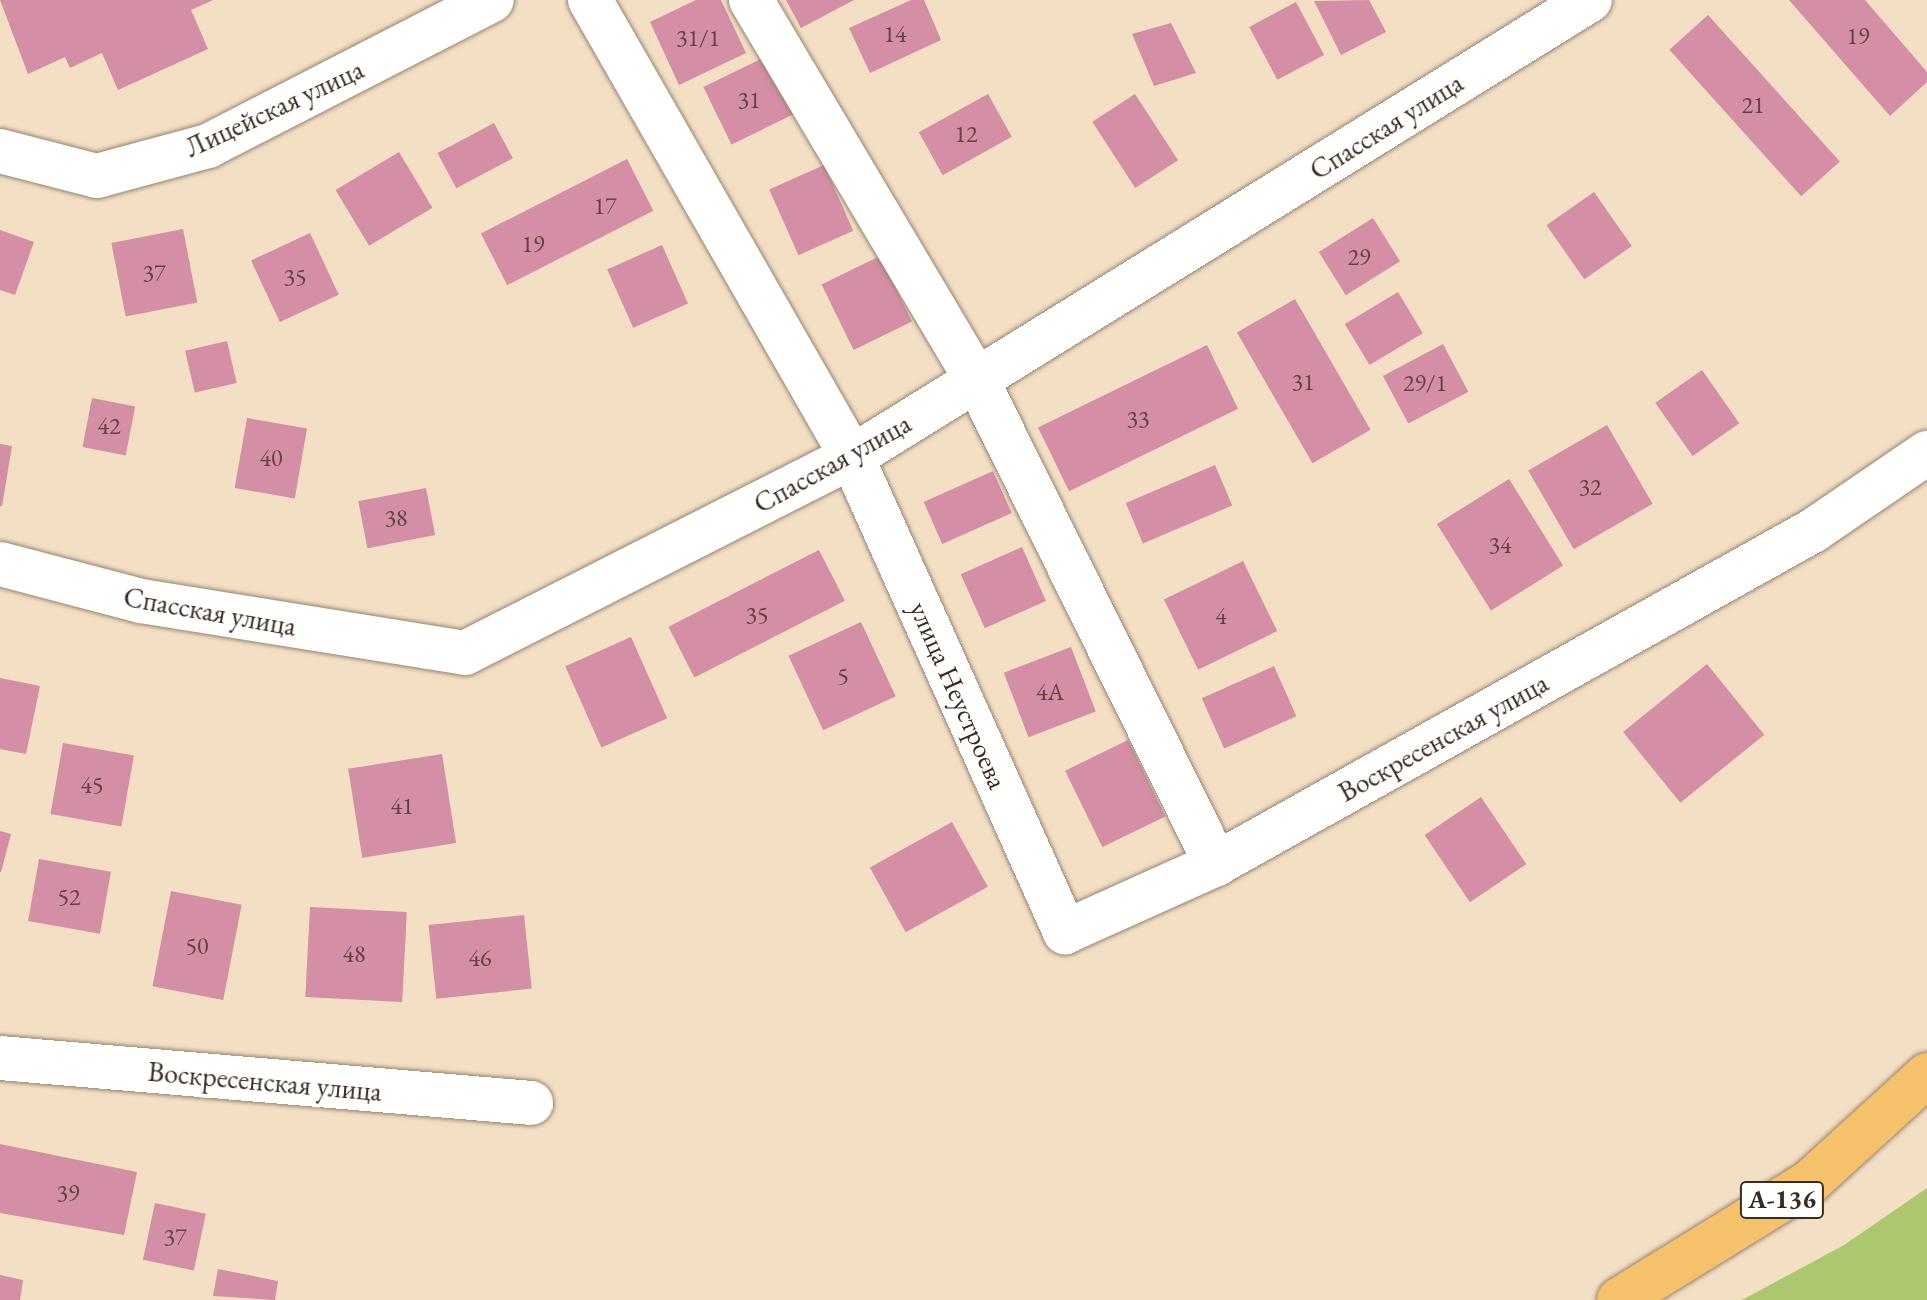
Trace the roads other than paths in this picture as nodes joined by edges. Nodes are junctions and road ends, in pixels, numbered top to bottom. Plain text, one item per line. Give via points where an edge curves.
1 (492, 0) edge
2 (590, 0) edge
3 (751, 0) edge
4 (1590, 0) edge
5 (0, 151) edge
6 (977, 380) junction
7 (1927, 453) edge
8 (852, 457) junction
9 (0, 564) edge
10 (1216, 864) junction
11 (1065, 932) joint
12 (0, 1058) edge
13 (1927, 1075) edge
14 (531, 1103) dead end
15 (1619, 1300) edge

1 - 5 street, Лицейская улица via 208,146 97,176
2 - 8 street, улица Неустроева
3 - 6 street
4 - 6 street, Спасская улица
6 - 8 street, Спасская улица
6 - 10 street
7 - 10 street, Воскресенская улица via 1814,530
8 - 9 street, Спасская улица via 465,653 141,601
8 - 11 street, улица Неустроева
10 - 11 street, Воскресенская улица
12 - 14 street, Воскресенская улица
13 - 15 main road, А-136 via 1810,1182

